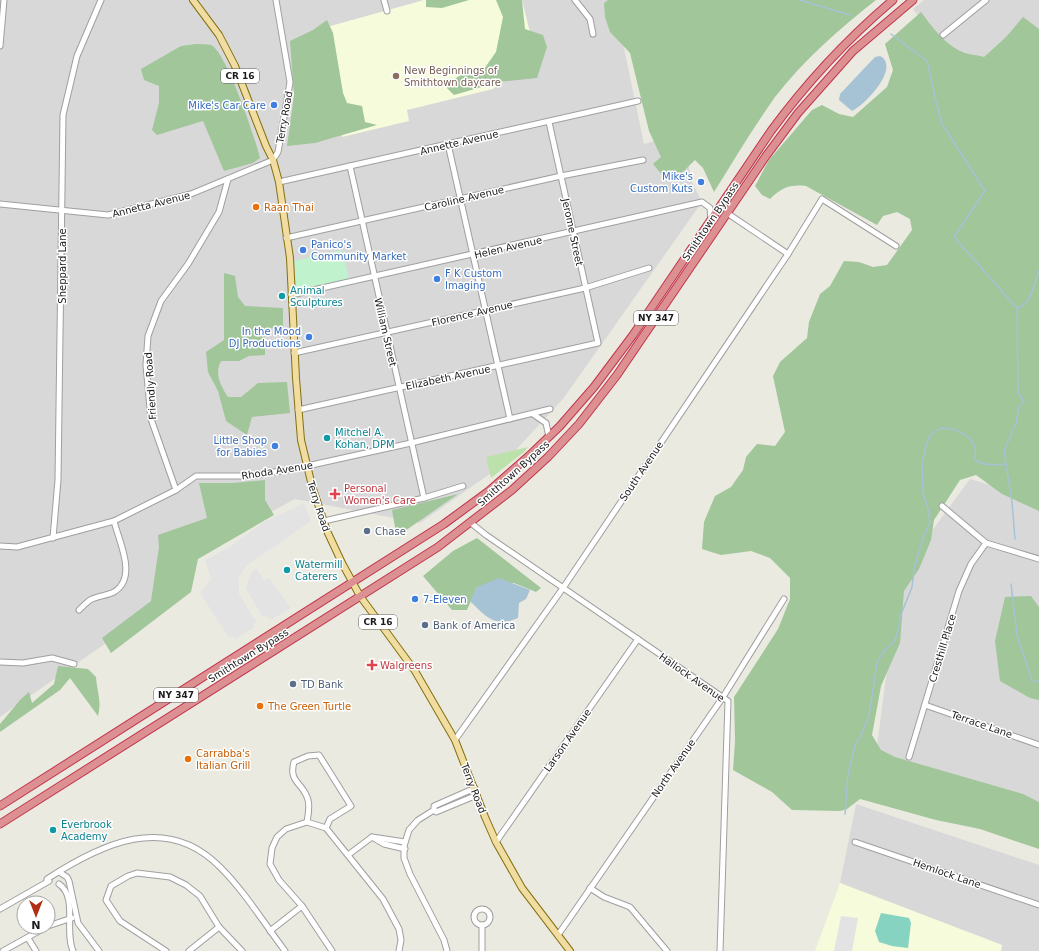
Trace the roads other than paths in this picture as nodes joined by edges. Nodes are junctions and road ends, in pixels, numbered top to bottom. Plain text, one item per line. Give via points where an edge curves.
1 (4, 0) edge
2 (101, 0) edge
3 (193, 0) edge
4 (276, 0) edge
5 (384, 0) edge
6 (575, 0) edge
7 (893, 0) edge
8 (913, 0) edge
9 (986, 0) edge
10 (386, 11) dead end
11 (593, 34) dead end
12 (943, 35) dead end
13 (0, 46) edge
14 (638, 101) dead end
15 (549, 122) junction
16 (448, 144) junction
17 (273, 160) junction
18 (643, 160) dead end
19 (350, 166) junction
20 (562, 176) junction
21 (228, 179) junction
22 (279, 182) junction
23 (461, 200) junction
24 (0, 204) edge
25 (62, 210) junction
26 (727, 213) junction
27 (711, 220) junction
28 (362, 222) junction
29 (573, 232) junction
30 (286, 238) junction
31 (896, 246) dead end
32 (788, 254) junction
33 (473, 255) junction
34 (649, 268) dead end
35 (374, 277) junction
36 (585, 288) junction
37 (291, 295) junction
38 (486, 310) junction
39 (386, 332) junction
40 (598, 343) joint
41 (294, 353) junction
42 (498, 366) junction
43 (399, 387) junction
44 (550, 409) dead end
45 (298, 410) junction
46 (533, 414) junction
47 (510, 419) junction
48 (548, 437) junction
49 (411, 443) junction
50 (306, 466) junction
51 (463, 486) dead end
52 (176, 490) junction
53 (424, 498) junction
54 (942, 506) dead end
55 (114, 521) junction
56 (324, 521) junction
57 (471, 523) junction
58 (53, 538) junction
59 (986, 543) junction
60 (0, 546) edge
61 (1039, 559) edge
62 (352, 583) junction
63 (563, 588) junction
64 (360, 596) junction
65 (784, 599) dead end
66 (78, 610) dead end
67 (638, 639) junction
68 (0, 662) edge
69 (74, 664) dead end
70 (723, 697) junction
71 (925, 705) junction
72 (455, 740) junction
73 (1039, 745) edge
74 (909, 757) dead end
75 (475, 788) junction
76 (477, 795) junction
77 (0, 806) edge
78 (434, 810) junction
79 (307, 822) junction
80 (0, 824) edge
81 (326, 828) junction
82 (372, 837) junction
83 (405, 842) junction
84 (496, 842) junction
85 (855, 842) dead end
86 (405, 849) junction
87 (348, 855) junction
88 (60, 873) junction
89 (59, 884) junction
90 (590, 888) junction
91 (69, 893) junction
92 (1039, 905) edge
93 (69, 906) junction
94 (302, 906) junction
95 (0, 909) edge
96 (77, 917) junction
97 (70, 918) junction
98 (56, 923) edge
99 (482, 925) dead end
100 (219, 927) junction
101 (270, 931) junction
102 (33, 935) edge
103 (558, 935) junction
104 (28, 938) junction
105 (3, 951) edge
106 (36, 951) edge
107 (73, 951) edge
108 (99, 951) edge
109 (166, 951) edge
110 (189, 951) edge
111 (242, 951) edge
112 (286, 951) edge
113 (332, 951) edge
114 (399, 951) edge
115 (447, 951) edge
116 (482, 951) edge
117 (570, 951) edge
118 (667, 951) edge
119 (720, 951) edge

1 - 13 street
2 - 25 street, Sheppard Lane via 77,56 63,115
3 - 17 main road, CR 16 via 219,35 235,66
4 - 17 street, Terry Road via 290,82 278,152
5 - 10 street
6 - 11 street via 590,19
7 - 27 highway, Smithtown Bypass / NY 347 via 840,47 804,87
8 - 26 highway, Smithtown Bypass / NY 347 via 853,52 816,91 781,134
9 - 12 street
14 - 15 street, Annette Avenue
15 - 16 street, Annette Avenue
15 - 20 street, Jerome Street
16 - 19 street, Annette Avenue
16 - 23 street
17 - 21 street, Annetta Avenue
17 - 22 main road, Terry Road / CR 16
18 - 20 street, Caroline Avenue
19 - 22 street, Annette Avenue
19 - 28 street, William Street
20 - 23 street, Caroline Avenue
20 - 29 street, Jerome Street
21 - 25 street, Annetta Avenue via 191,194 108,215
21 - 52 street, Friendly Road via 219,212 188,264 161,301 148,336 146,364 150,419
22 - 30 main road, Terry Road / CR 16
23 - 28 street, Caroline Avenue
23 - 33 street
24 - 25 street, Annetta Avenue
25 - 58 street, Sheppard Lane via 58,480
26 - 32 street
26 - 57 highway, Smithtown Bypass / NY 347 via 621,370 590,411 531,474
27 - 29 street, Helen Avenue via 710,208 702,202
27 - 48 highway, Smithtown Bypass / NY 347 via 615,360
28 - 30 street, Caroline Avenue
28 - 35 street, William Street
29 - 33 street, Helen Avenue
29 - 36 street, Jerome Street
30 - 37 main road, Terry Road / CR 16 via 291,264
31 - 32 street, South Avenue via 822,199
32 - 63 street, South Avenue
33 - 35 street, Helen Avenue
33 - 38 street
34 - 36 street, Florence Avenue
35 - 37 street, Helen Avenue
35 - 39 street, William Street
36 - 38 street, Florence Avenue
36 - 40 street, Jerome Street
37 - 41 main road, Terry Road / CR 16
38 - 39 street, Florence Avenue
38 - 42 street
39 - 41 street, Florence Avenue
39 - 43 street, William Street
40 - 42 street, Elizabeth Avenue
41 - 45 main road, Terry Road / CR 16
42 - 43 street, Elizabeth Avenue
42 - 47 street
43 - 45 street, Elizabeth Avenue
43 - 49 street, William Street
44 - 46 street, Rhoda Avenue
45 - 50 main road, Terry Road / CR 16
46 - 47 street, Rhoda Avenue
46 - 48 street via 545,421
47 - 49 street, Rhoda Avenue
48 - 62 highway, Smithtown Bypass / NY 347 via 500,482 467,508
49 - 50 street, Rhoda Avenue
49 - 53 street, William Street
50 - 52 street, Rhoda Avenue via 250,476 196,476
50 - 56 main road, Terry Road / CR 16
51 - 53 street
52 - 55 street, Rhoda Avenue
53 - 56 street
54 - 59 street
55 - 58 street, Rhoda Avenue
55 - 66 street via 126,566 122,585 115,592 91,600
56 - 62 main road, Terry Road / CR 16
57 - 63 street, Hallock Avenue
57 - 64 highway, Smithtown Bypass / NY 347
58 - 60 street, Rhoda Avenue via 16,547
59 - 61 street
59 - 71 street, Cresthill Place via 971,564 959,591
62 - 64 main road, Terry Road / CR 16
62 - 77 highway, Smithtown Bypass / NY 347
63 - 67 street, Hallock Avenue
63 - 72 street, South Avenue
64 - 72 main road, Terry Road / CR 16 via 415,671
64 - 80 highway, Smithtown Bypass / NY 347
65 - 70 street, North Avenue
67 - 70 street, Hallock Avenue
67 - 84 street, Larson Avenue
68 - 69 street via 23,663 52,658
70 - 90 street, North Avenue
70 - 119 street, Hallock Avenue via 728,701
71 - 73 street, Terrace Lane
71 - 74 street, Cresthill Place
72 - 75 main road, Terry Road / CR 16
75 - 76 main road, Terry Road / CR 16
75 - 78 street via 434,806
76 - 78 street via 436,812
76 - 84 main road, Terry Road / CR 16
78 - 83 street via 415,823 409,830
79 - 81 street
79 - 81 street via 308,800 292,776 292,770 294,762 308,756 319,755 351,806 330,819
79 - 94 street via 286,829 277,837 272,848 270,864 279,880
81 - 87 street
82 - 83 street
82 - 86 street via 384,844
82 - 87 street
83 - 86 street
84 - 103 main road, Terry Road / CR 16 via 522,888
85 - 92 street, Hemlock Lane
86 - 115 street via 404,858 410,874 444,940
87 - 114 street via 383,899 399,929
88 - 89 street
88 - 91 street via 67,877
88 - 95 street
88 - 101 street via 106,846 130,839 156,838 181,843 204,854 220,867
89 - 91 street
89 - 93 street
90 - 103 street, North Avenue
90 - 118 street via 604,897 630,907
91 - 93 street
91 - 96 street
93 - 97 street
94 - 101 street
94 - 113 street
96 - 97 street
96 - 108 street via 83,932
97 - 98 street
97 - 107 street via 69,942
99 - 116 street
100 - 109 street via 200,896 170,877 138,873 110,886 106,900 120,921
100 - 110 street
100 - 111 street
101 - 112 street
102 - 104 street
103 - 117 main road, Terry Road / CR 16
104 - 105 street
104 - 106 street

